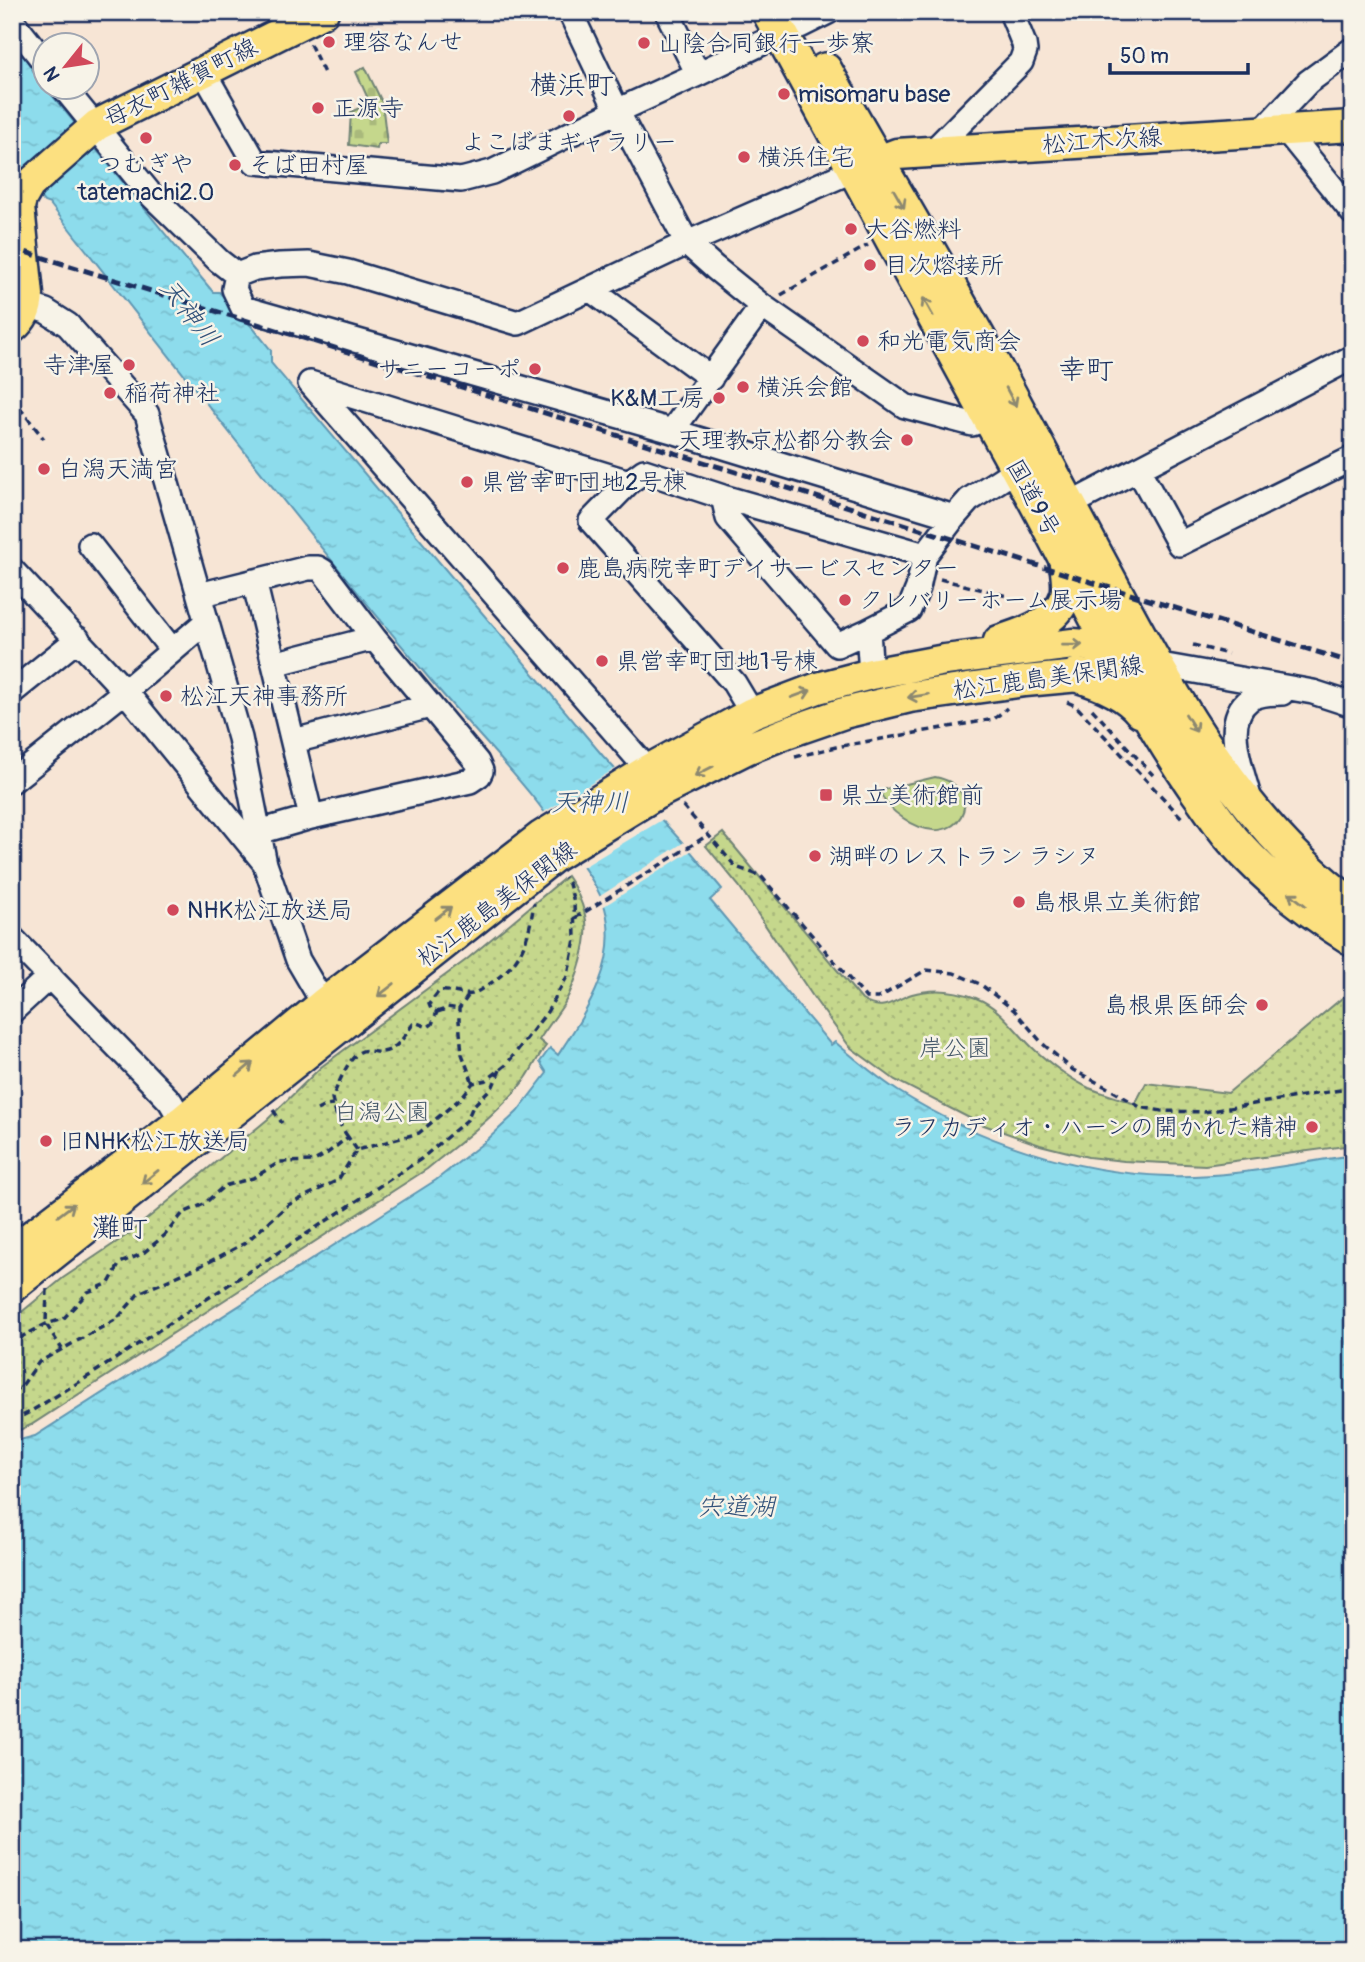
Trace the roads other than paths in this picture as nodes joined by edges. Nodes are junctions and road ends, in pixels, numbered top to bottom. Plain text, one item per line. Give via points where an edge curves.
1 (570, 12) edge
2 (667, 12) edge
3 (1011, 12) edge
4 (311, 18) edge
5 (794, 19) edge
6 (12, 21) edge
7 (32, 46) edge
8 (1353, 49) edge
9 (203, 71) junction
10 (698, 74) junction
11 (73, 102) edge
12 (617, 111) junction
13 (1353, 127) edge
14 (91, 130) junction
15 (1274, 131) junction
16 (933, 151) junction
17 (865, 166) junction
18 (21, 194) edge
19 (1353, 213) edge
20 (687, 243) junction
21 (237, 275) junction
22 (592, 289) junction
23 (762, 306) junction
24 (20, 317) edge
25 (1353, 358) edge
26 (711, 378) junction
27 (989, 418) junction
28 (672, 431) junction
29 (1353, 458) edge
30 (1017, 469) junction
31 (1138, 469) junction
32 (629, 482) junction
33 (723, 497) junction
34 (1069, 505) junction
35 (954, 517) junction
36 (90, 545) dead end
37 (1064, 555) junction
38 (923, 565) junction
39 (12, 570) edge
40 (254, 582) junction
41 (199, 596) junction
42 (205, 623) junction
43 (867, 631) junction
44 (374, 638) junction
45 (78, 639) junction
46 (172, 650) junction
47 (1130, 661) junction
48 (274, 664) junction
49 (871, 674) junction
50 (1071, 688) junction
51 (125, 691) junction
52 (12, 692) edge
53 (1313, 692) junction
54 (1353, 705) edge
55 (430, 706) junction
56 (752, 713) junction
57 (294, 741) junction
58 (1166, 743) junction
59 (12, 781) edge
60 (654, 787) junction
61 (1253, 810) junction
62 (312, 817) junction
63 (259, 832) junction
64 (265, 864) junction
65 (1353, 906) edge
66 (12, 937) edge
67 (1353, 939) edge
68 (50, 976) junction
69 (12, 1011) edge
70 (331, 1016) junction
71 (182, 1121) junction
72 (12, 1251) edge
73 (12, 1287) edge

1 - 12 street
2 - 10 street
3 - 16 street via 1024,44 1021,62
4 - 9 main road, 母衣町雑賀町線
5 - 10 street
5 - 17 highway, 国道9号
6 - 7 street
8 - 15 street via 1308,82
9 - 12 street via 255,162 461,180 492,172
9 - 14 main road, 母衣町雑賀町線
10 - 12 street
11 - 14 street
12 - 20 street
13 - 15 main road, 松江木次線
14 - 18 main road, 母衣町雑賀町線
14 - 21 street via 106,141 152,196
15 - 16 main road, 松江木次線
15 - 19 street
16 - 17 main road, 松江木次線 via 897,154
17 - 20 street
27 -> 17 highway, 国道9号 via 888,234
17 -> 34 highway, 国道9号 via 966,313
18 - 24 main road, 母衣町雑賀町線 via 28,295
20 - 22 street
20 - 23 street
21 - 22 street via 255,268 309,264 518,323
21 - 28 street via 234,289 243,308
22 - 26 street
23 - 26 street
23 - 27 street via 905,406 972,424
24 - 41 street via 46,311 68,325 146,414
25 - 31 street
26 - 28 street
27 - 30 highway, 国道9号
28 - 35 street
29 - 31 street via 1179,544
30 - 35 street via 969,499
30 - 37 highway, 国道9号
31 - 34 street
32 - 33 street via 644,471
32 - 56 street via 591,521 734,683
32 - 60 street via 310,383
33 - 38 street
33 - 43 street via 729,518 837,645
34 - 47 highway, 国道9号
35 - 38 street
36 - 46 street
37 - 47 highway, 国道9号
37 - 49 main road via 1067,593 1048,619 1011,638 939,648
38 - 43 street via 909,610
39 - 45 street
40 - 41 street
40 - 44 street via 318,568
40 - 48 street
41 - 42 street
42 - 46 street
42 - 63 street via 240,738
43 - 49 street
44 - 48 street
44 - 55 street
45 - 51 street
45 - 52 street
46 - 51 street
49 -> 47 main road, 松江鹿島美保関線 via 1073,644
47 - 50 main road, 松江鹿島美保関線
47 - 53 street
47 - 58 highway, 国道9号
47 -> 61 highway, 国道9号 via 1205,745
48 - 57 street
56 -> 49 main road, 松江鹿島美保関線
50 - 58 highway via 1101,683 1135,703
50 -> 60 main road, 松江鹿島美保関線 via 910,697 786,733
51 - 59 street
51 - 64 street
53 - 54 street
53 - 61 street via 1273,693 1251,698 1242,708 1234,742
55 - 57 street
55 - 62 street via 477,762 479,775 470,781
56 - 60 main road, 松江鹿島美保関線
57 - 62 street
67 -> 58 highway, 国道9号 via 1277,884 1232,840
60 - 70 main road, 松江鹿島美保関線
61 - 65 highway, 国道9号 via 1299,861
62 - 63 street
63 - 64 street
64 - 70 street via 299,960
66 - 68 street
68 - 69 street
68 - 71 street via 170,1101
71 -> 70 main road, 松江鹿島美保関線
70 -> 73 main road, 松江鹿島美保関線
72 -> 71 main road, 松江鹿島美保関線

